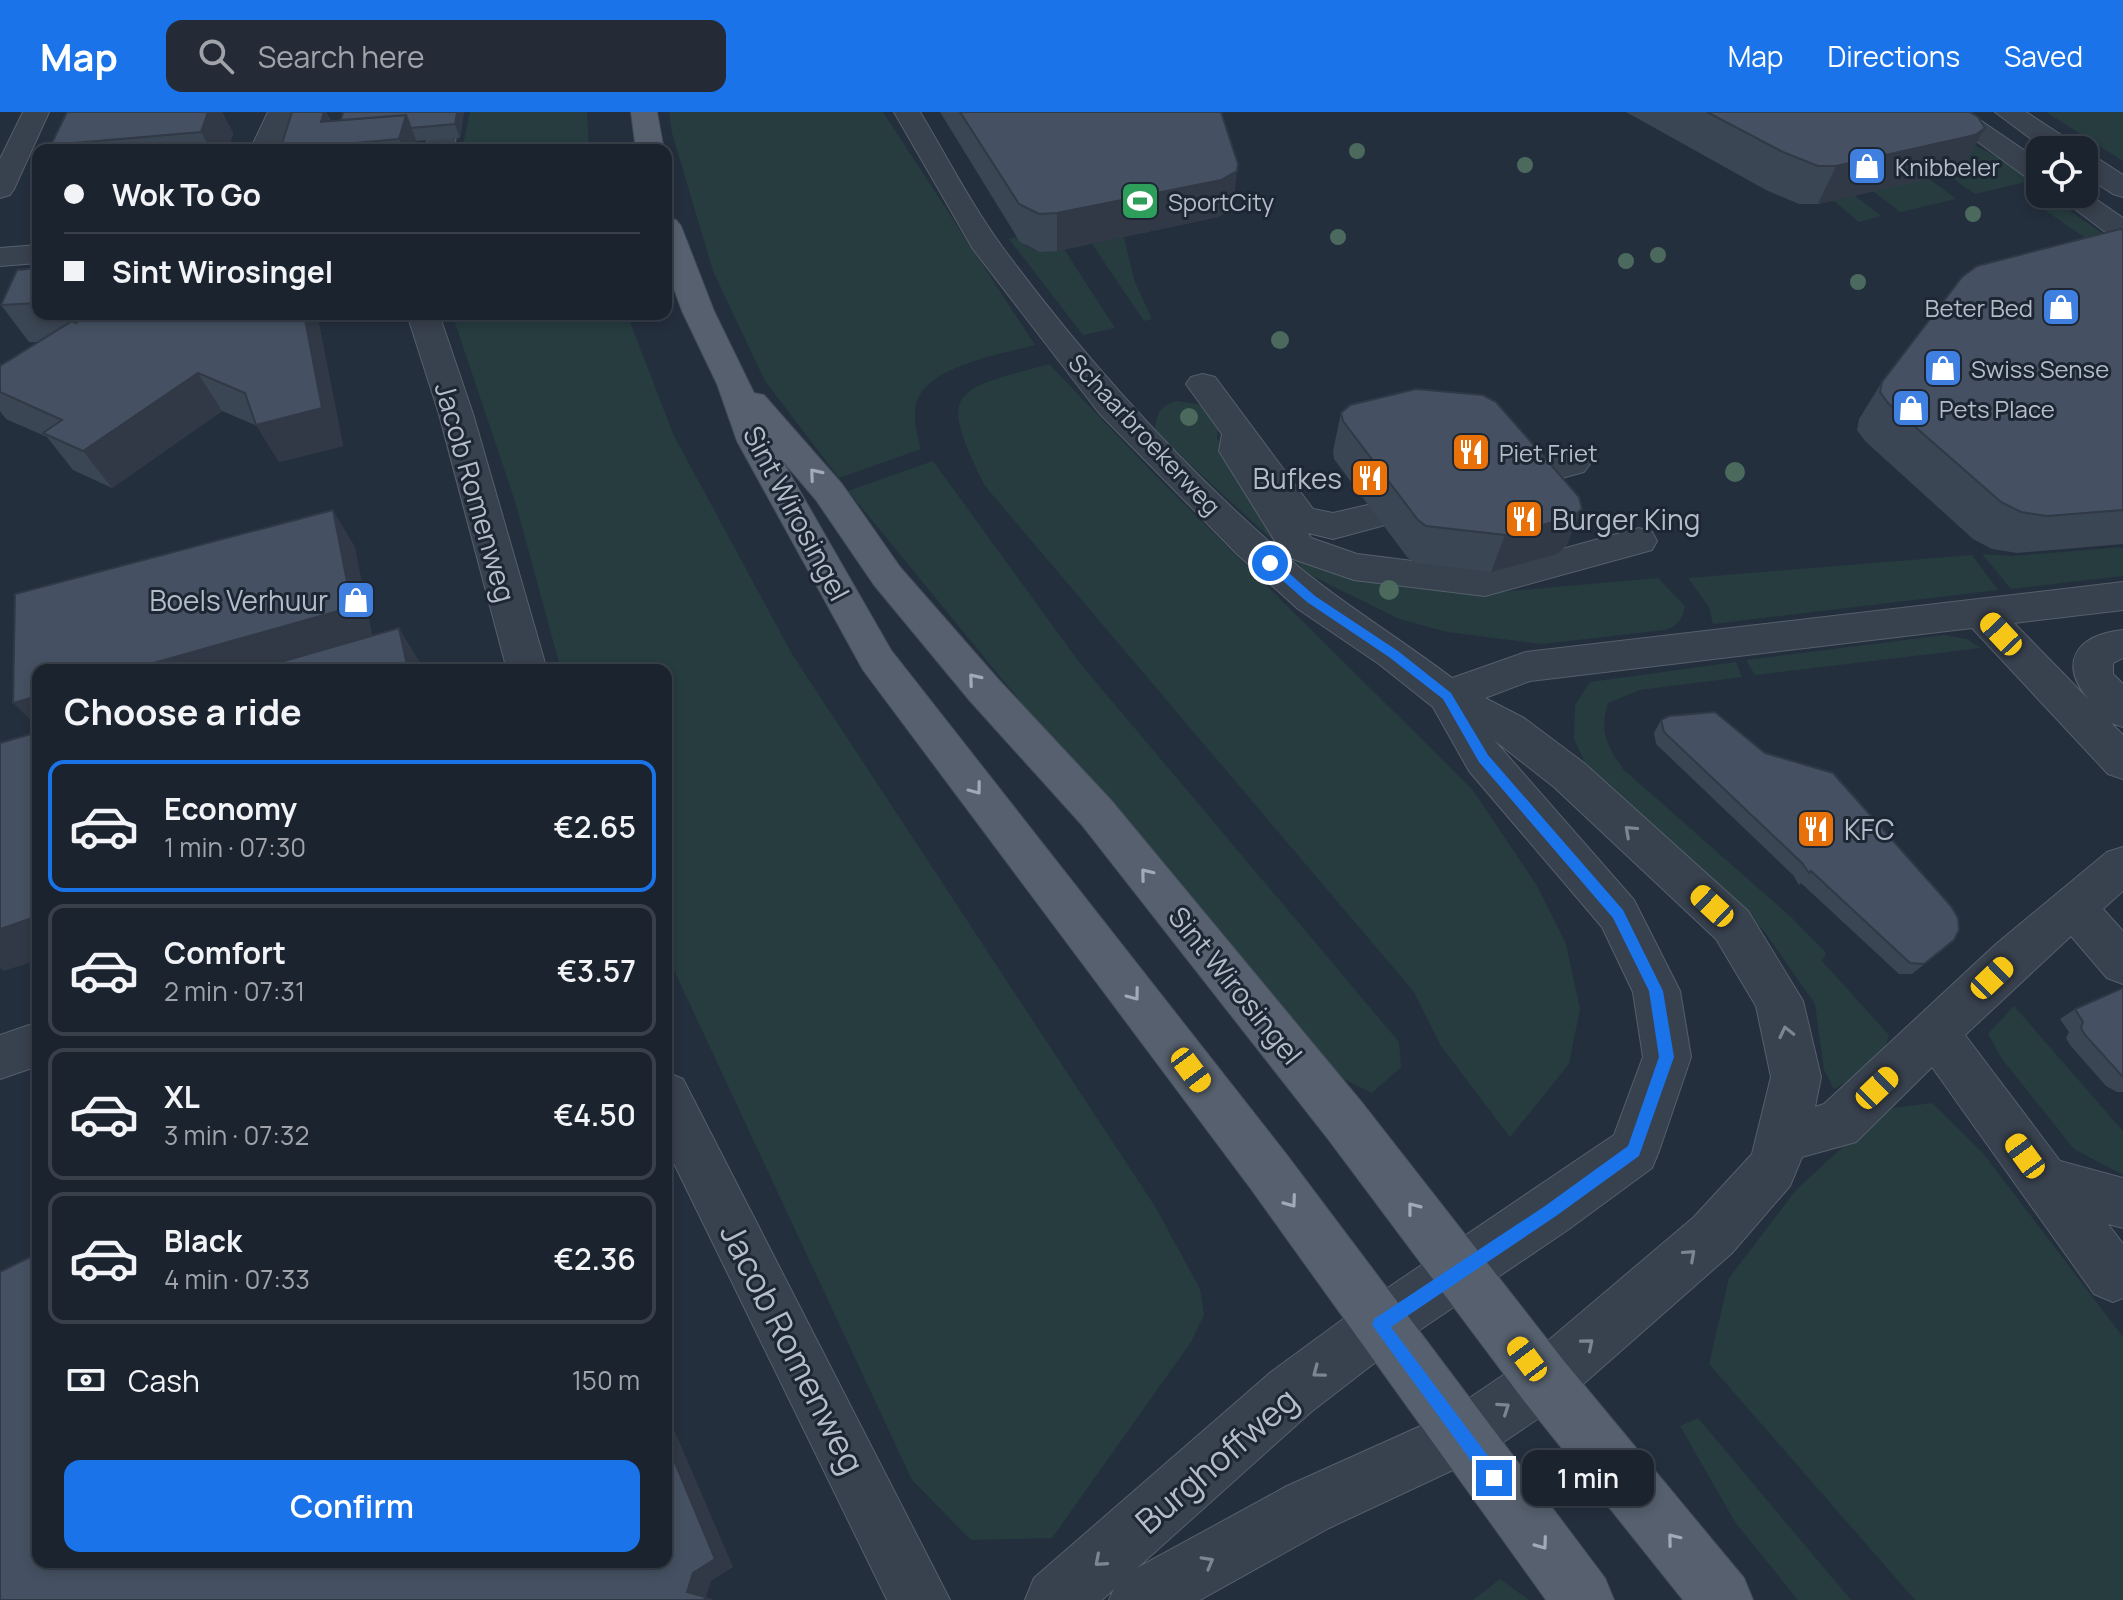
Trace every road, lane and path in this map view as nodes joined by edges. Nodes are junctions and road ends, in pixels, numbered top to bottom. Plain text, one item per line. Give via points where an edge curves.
1 (36, 112) edge
2 (290, 112) edge
3 (446, 112) edge
4 (644, 112) edge
5 (907, 112) edge
6 (1950, 112) edge
7 (2008, 112) edge
8 (2044, 136) edge
9 (267, 144) edge
10 (441, 144) edge
11 (649, 144) edge
12 (2026, 164) edge
13 (0, 189) edge
14 (2089, 208) edge
15 (2123, 231) edge
16 (672, 242) edge
17 (32, 254) edge
18 (0, 257) edge
19 (425, 320) edge
20 (734, 384) junction
21 (1203, 384) dead end
22 (1239, 433) junction
23 (1572, 464) dead end
24 (1521, 477) edge
25 (1372, 516) dead end
26 (1639, 541) dead end
27 (2123, 596) edge
28 (1981, 613) junction
29 (2123, 644) edge
30 (525, 664) edge
31 (1447, 696) junction
32 (2123, 711) edge
33 (2123, 762) edge
34 (2123, 865) edge
35 (2074, 908) junction
36 (2123, 964) edge
37 (1935, 1033) junction
38 (32, 1046) edge
39 (0, 1057) edge
40 (672, 1107) edge
41 (1783, 1138) junction
42 (2043, 1181) junction
43 (2123, 1203) edge
44 (1461, 1270) junction
45 (2113, 1275) dead end
46 (1380, 1325) junction
47 (1544, 1381) junction
48 (1463, 1436) junction
49 (919, 1600) edge
50 (1056, 1600) edge
51 (1140, 1600) edge
52 (1583, 1600) edge
53 (1722, 1600) edge

1 - 13 street
2 - 9 street via 278,118
3 - 10 street
4 - 11 main road
5 - 31 street, Schaarbroekerweg via 988,249 1111,405 1311,599
6 - 12 street
7 - 8 street
14 - 15 street
16 - 20 main road, Sint Wirosingel
17 - 18 street
19 - 30 street, Jacob Romenweg
44 -> 20 main road, Sint Wirosingel via 1096,812 887,576 829,492
20 -> 46 main road, Sint Wirosingel via 754,441 877,660
21 - 22 street
22 - 25 street via 1301,519 1333,526
22 - 26 street via 1236,451 1298,547 1354,567 1485,583
23 - 24 street
27 - 28 street
28 - 31 street via 1526,667
28 - 33 street
29 - 32 street via 2106,646 2093,659 2093,678
41 -> 31 street, Schaarbroekerweg via 1796,1077 1779,1001 1732,925 1569,775 1509,729
31 - 44 street, Schaarbroekerweg via 1484,759 1618,914 1656,991 1667,1057 1634,1151
34 - 35 street
35 - 36 street
35 - 37 street via 2011,959
37 - 41 street via 1838,1125
37 - 42 street
38 - 39 street
40 - 49 street, Jacob Romenweg
47 -> 41 street, Schaarbroekerweg via 1713,1235 1772,1169
42 - 43 street
42 - 45 street
44 - 46 street, Burghoffweg
44 - 47 main road, Sint Wirosingel
46 - 48 main road, Sint Wirosingel
46 -> 50 street, Burghoffweg via 1291,1392
48 -> 47 street, Schaarbroekerweg
53 -> 47 main road, Sint Wirosingel
51 -> 48 street via 1308,1507
48 -> 52 main road, Sint Wirosingel

